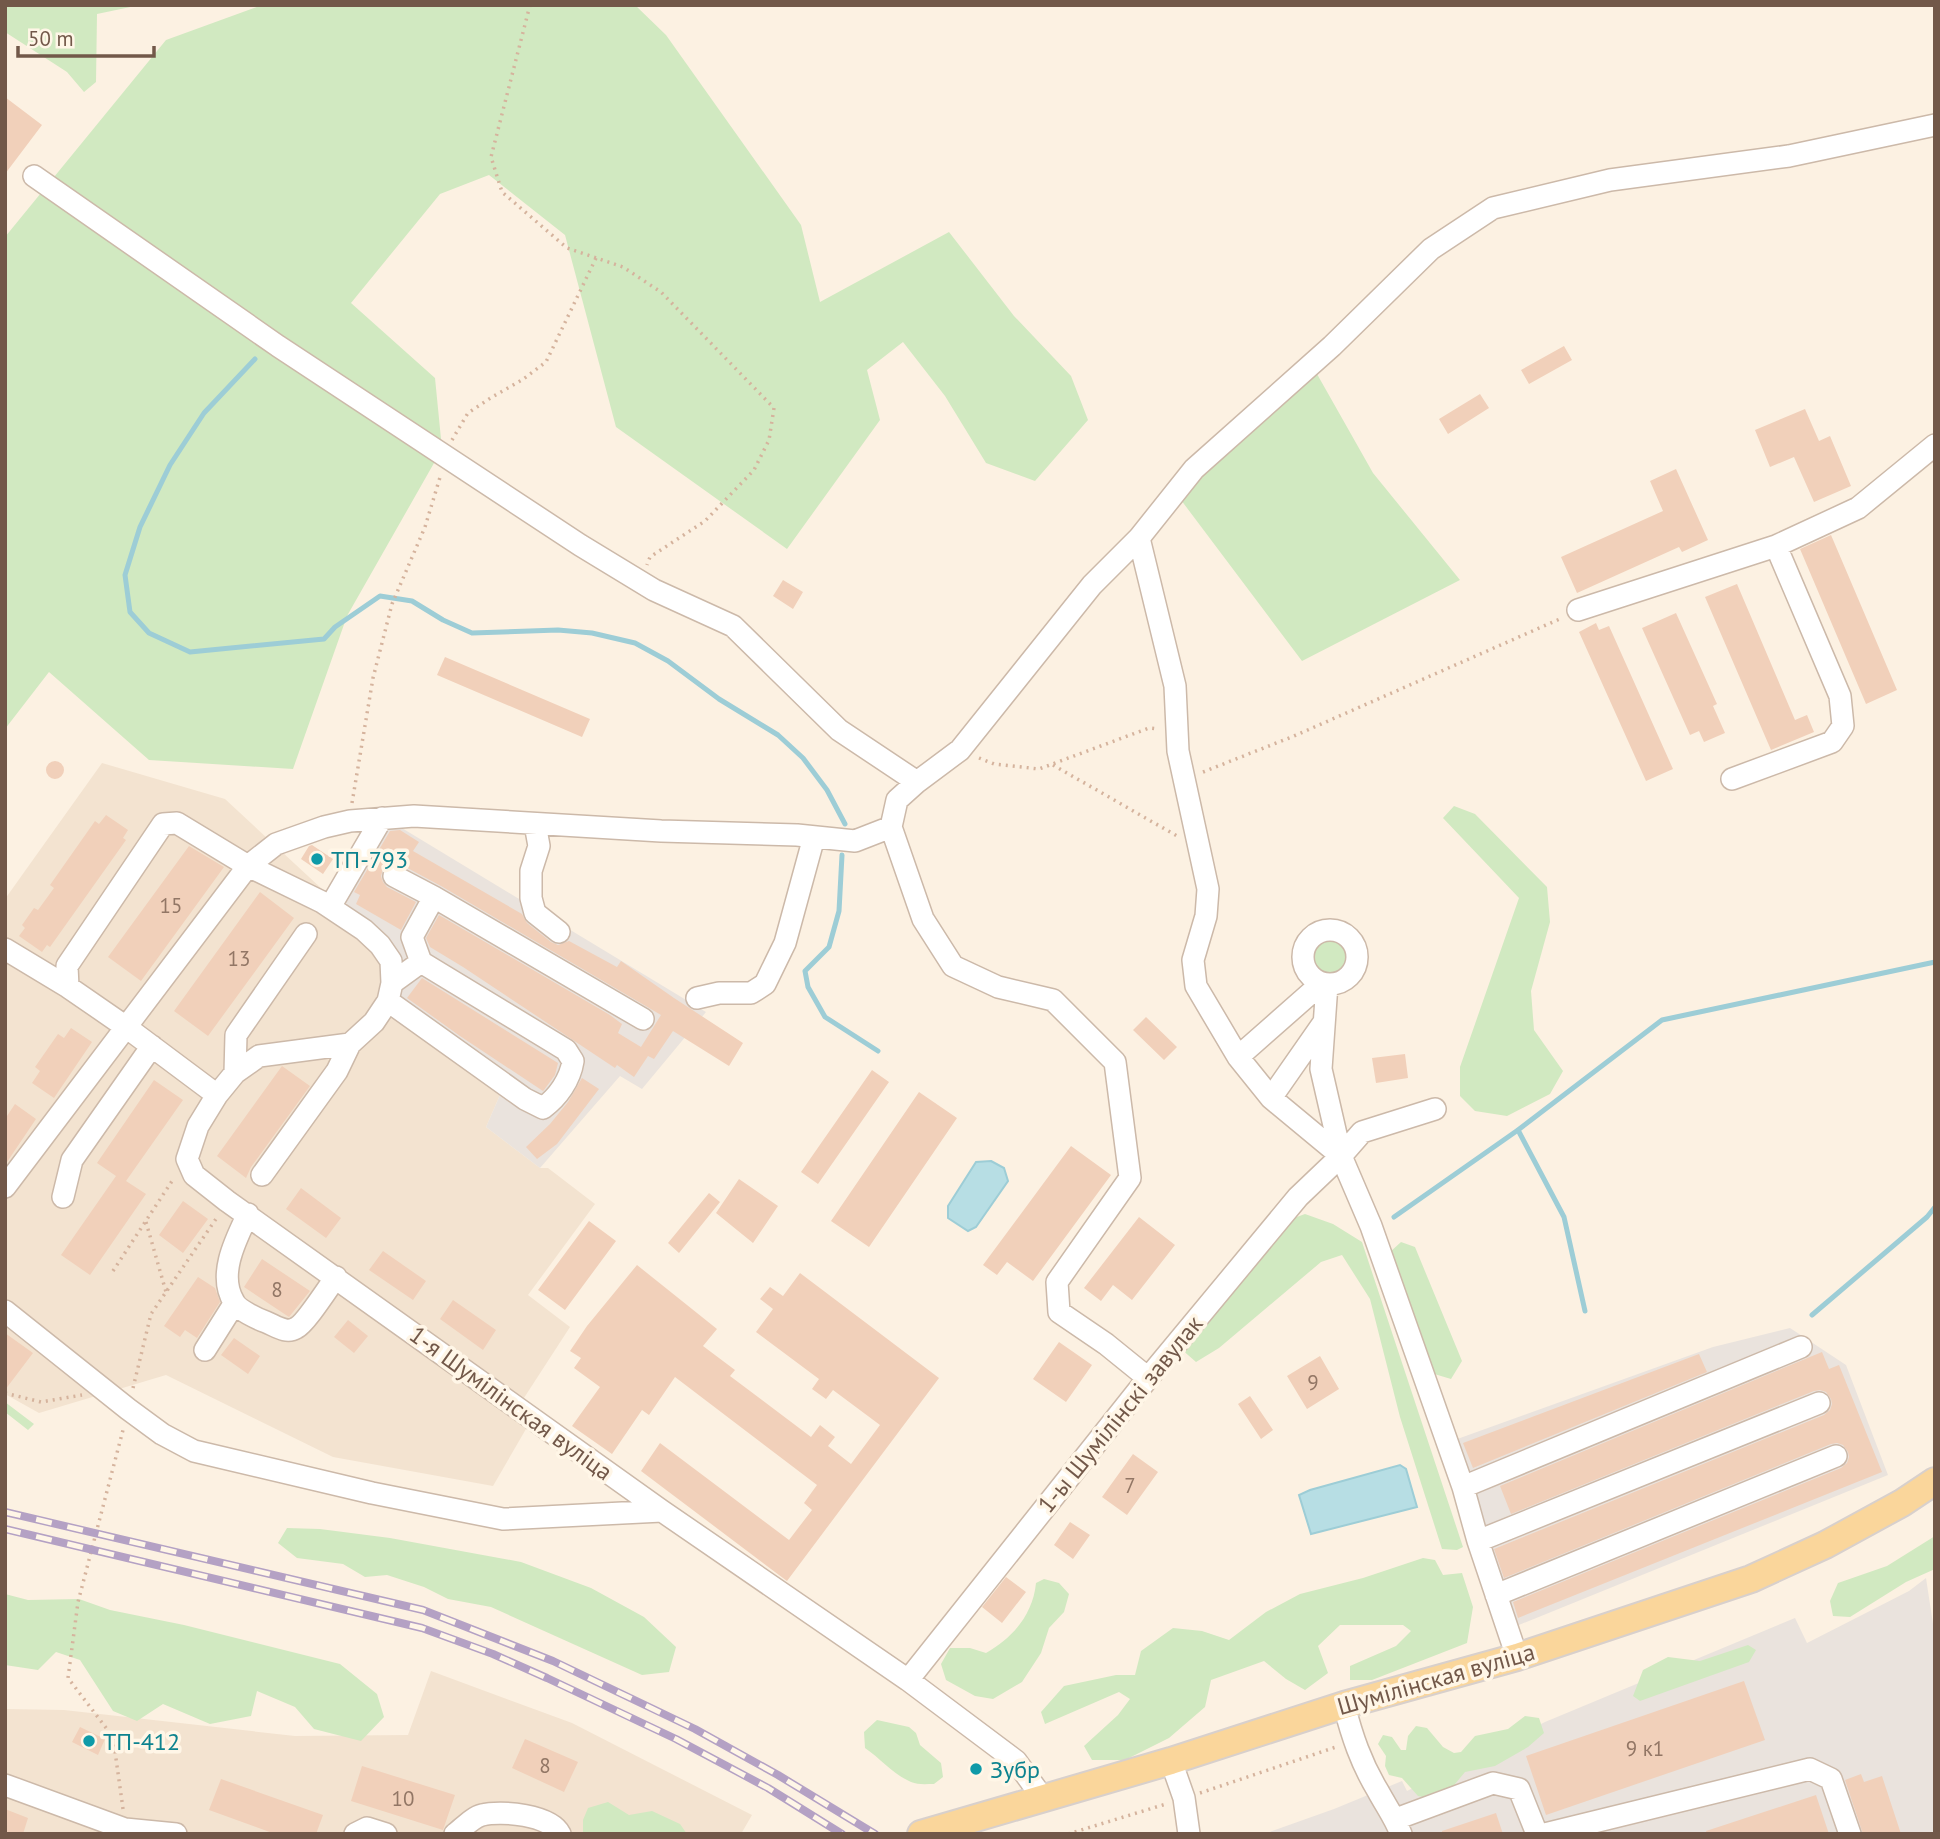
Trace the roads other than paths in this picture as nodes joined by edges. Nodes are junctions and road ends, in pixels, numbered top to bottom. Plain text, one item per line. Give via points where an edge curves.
1 (1935, 125) edge
2 (34, 176) dead end
3 (1935, 445) edge
4 (1139, 538) junction
5 (1776, 546) junction
6 (1578, 610) road end
7 (1732, 779) dead end
8 (917, 782) junction
9 (382, 818) junction
10 (535, 824) junction
11 (891, 827) junction
12 (814, 837) junction
13 (248, 866) junction
14 (394, 876) dead end
15 (434, 897) junction
16 (330, 907) junction
17 (559, 932) dead end
18 (306, 934) dead end
19 (5, 949) edge
20 (421, 962) junction
21 (68, 987) junction
22 (390, 992) junction
23 (696, 998) dead end
24 (643, 1019) dead end
25 (1325, 1021) junction
26 (126, 1027) junction
27 (350, 1044) junction
28 (152, 1046) junction
29 (1238, 1057) junction
30 (235, 1073) junction
31 (218, 1095) junction
32 (1271, 1098) junction
33 (1435, 1109) dead end
34 (1341, 1156) junction
35 (262, 1175) dead end
36 (5, 1186) edge
37 (63, 1197) dead end
38 (248, 1214) junction
39 (336, 1277) junction
40 (234, 1304) junction
41 (5, 1311) edge
42 (1801, 1347) dead end
43 (205, 1350) dead end
44 (1148, 1378) junction
45 (1818, 1403) dead end
46 (1836, 1456) dead end
47 (1935, 1481) edge
48 (1463, 1487) junction
49 (662, 1511) junction
50 (1478, 1541) junction
51 (1496, 1595) junction
52 (1517, 1657) junction
53 (908, 1680) junction
54 (1344, 1705) junction
55 (1171, 1761) junction
56 (5, 1785) edge
57 (1042, 1797) junction
58 (1399, 1826) edge
59 (125, 1831) edge
60 (176, 1834) edge
61 (355, 1834) edge
62 (386, 1834) edge
63 (455, 1834) edge
64 (560, 1834) edge
65 (921, 1834) edge
66 (1189, 1834) edge
67 (1537, 1834) edge
68 (1545, 1834) edge
69 (1850, 1834) edge

1 - 4 street via 1789,156 1610,180 1493,208 1431,249 1194,469
2 - 8 street via 278,346 580,545 654,590 733,626 839,730
3 - 5 street via 1858,508
4 - 8 street via 1092,585 960,750
4 - 29 street via 1175,686 1178,751 1208,889 1206,916 1193,960 1196,986
5 - 6 street
5 - 7 street via 1840,696 1843,726 1832,742
8 - 11 street via 897,800
9 - 10 street
9 - 13 street via 324,827 276,844
9 - 16 street
10 - 12 street
10 - 17 street via 539,846 531,871 531,898 535,913
11 - 12 street via 855,841
11 - 44 street via 923,919 953,966 998,987 1053,999 1115,1062 1130,1178 1057,1282 1059,1312
12 - 23 street via 785,943 765,984 751,993
13 - 16 street
13 - 21 street via 177,823 163,824 67,966
13 - 26 street
14 - 15 street
15 - 20 street via 412,937
15 - 24 street
16 - 22 street via 380,945 391,961
18 - 30 street via 236,1035
19 - 21 street
20 - 22 street
20 - 22 street via 566,1050 573,1061 570,1076 551,1102 542,1108 525,1099
21 - 26 street
22 - 27 street via 374,1022
25 - 29 street via 1325,984
25 - 32 street
25 - 34 street via 1321,1069
26 - 28 street
26 - 36 street
27 - 30 street via 259,1056
27 - 35 street via 337,1072
28 - 31 street
28 - 37 street via 72,1160
29 - 32 street
30 - 31 street
31 - 38 street, 1-я Шумілінская вуліца via 198,1126 187,1159 194,1175
32 - 34 street
33 - 34 street, 1-ы Шумілінскі завулак via 1362,1132
34 - 44 street, 1-ы Шумілінскі завулак via 1298,1197
34 - 48 street via 1371,1226
38 - 39 street, 1-я Шумілінская вуліца
38 - 40 street via 233,1245 228,1269
39 - 40 street via 298,1328 287,1331
39 - 49 street, 1-я Шумілінская вуліца
40 - 43 street
41 - 49 street via 128,1409 194,1451 503,1519
42 - 48 street
44 - 53 street, 1-ы Шумілінскі завулак
45 - 50 street
46 - 51 street
47 - 52 main road, Шумілінская вуліца via 1825,1545 1751,1579
48 - 50 street
49 - 53 street, 1-я Шумілінская вуліца
50 - 51 street
51 - 52 street
52 - 54 main road, Шумілінская вуліца
53 - 57 street, 1-я Шумілінская вуліца via 1016,1761
54 - 55 main road, Шумілінская вуліца
54 - 58 street via 1353,1741
55 - 57 main road, Шумілінская вуліца
55 - 66 street via 1184,1798
56 - 59 street
57 - 65 main road, Шумілінская вуліца
58 - 67 street via 1493,1783 1519,1789
59 - 60 street
61 - 62 street via 367,1828
63 - 64 street via 481,1815 526,1814 557,1828
68 - 69 street via 1810,1769 1831,1779

